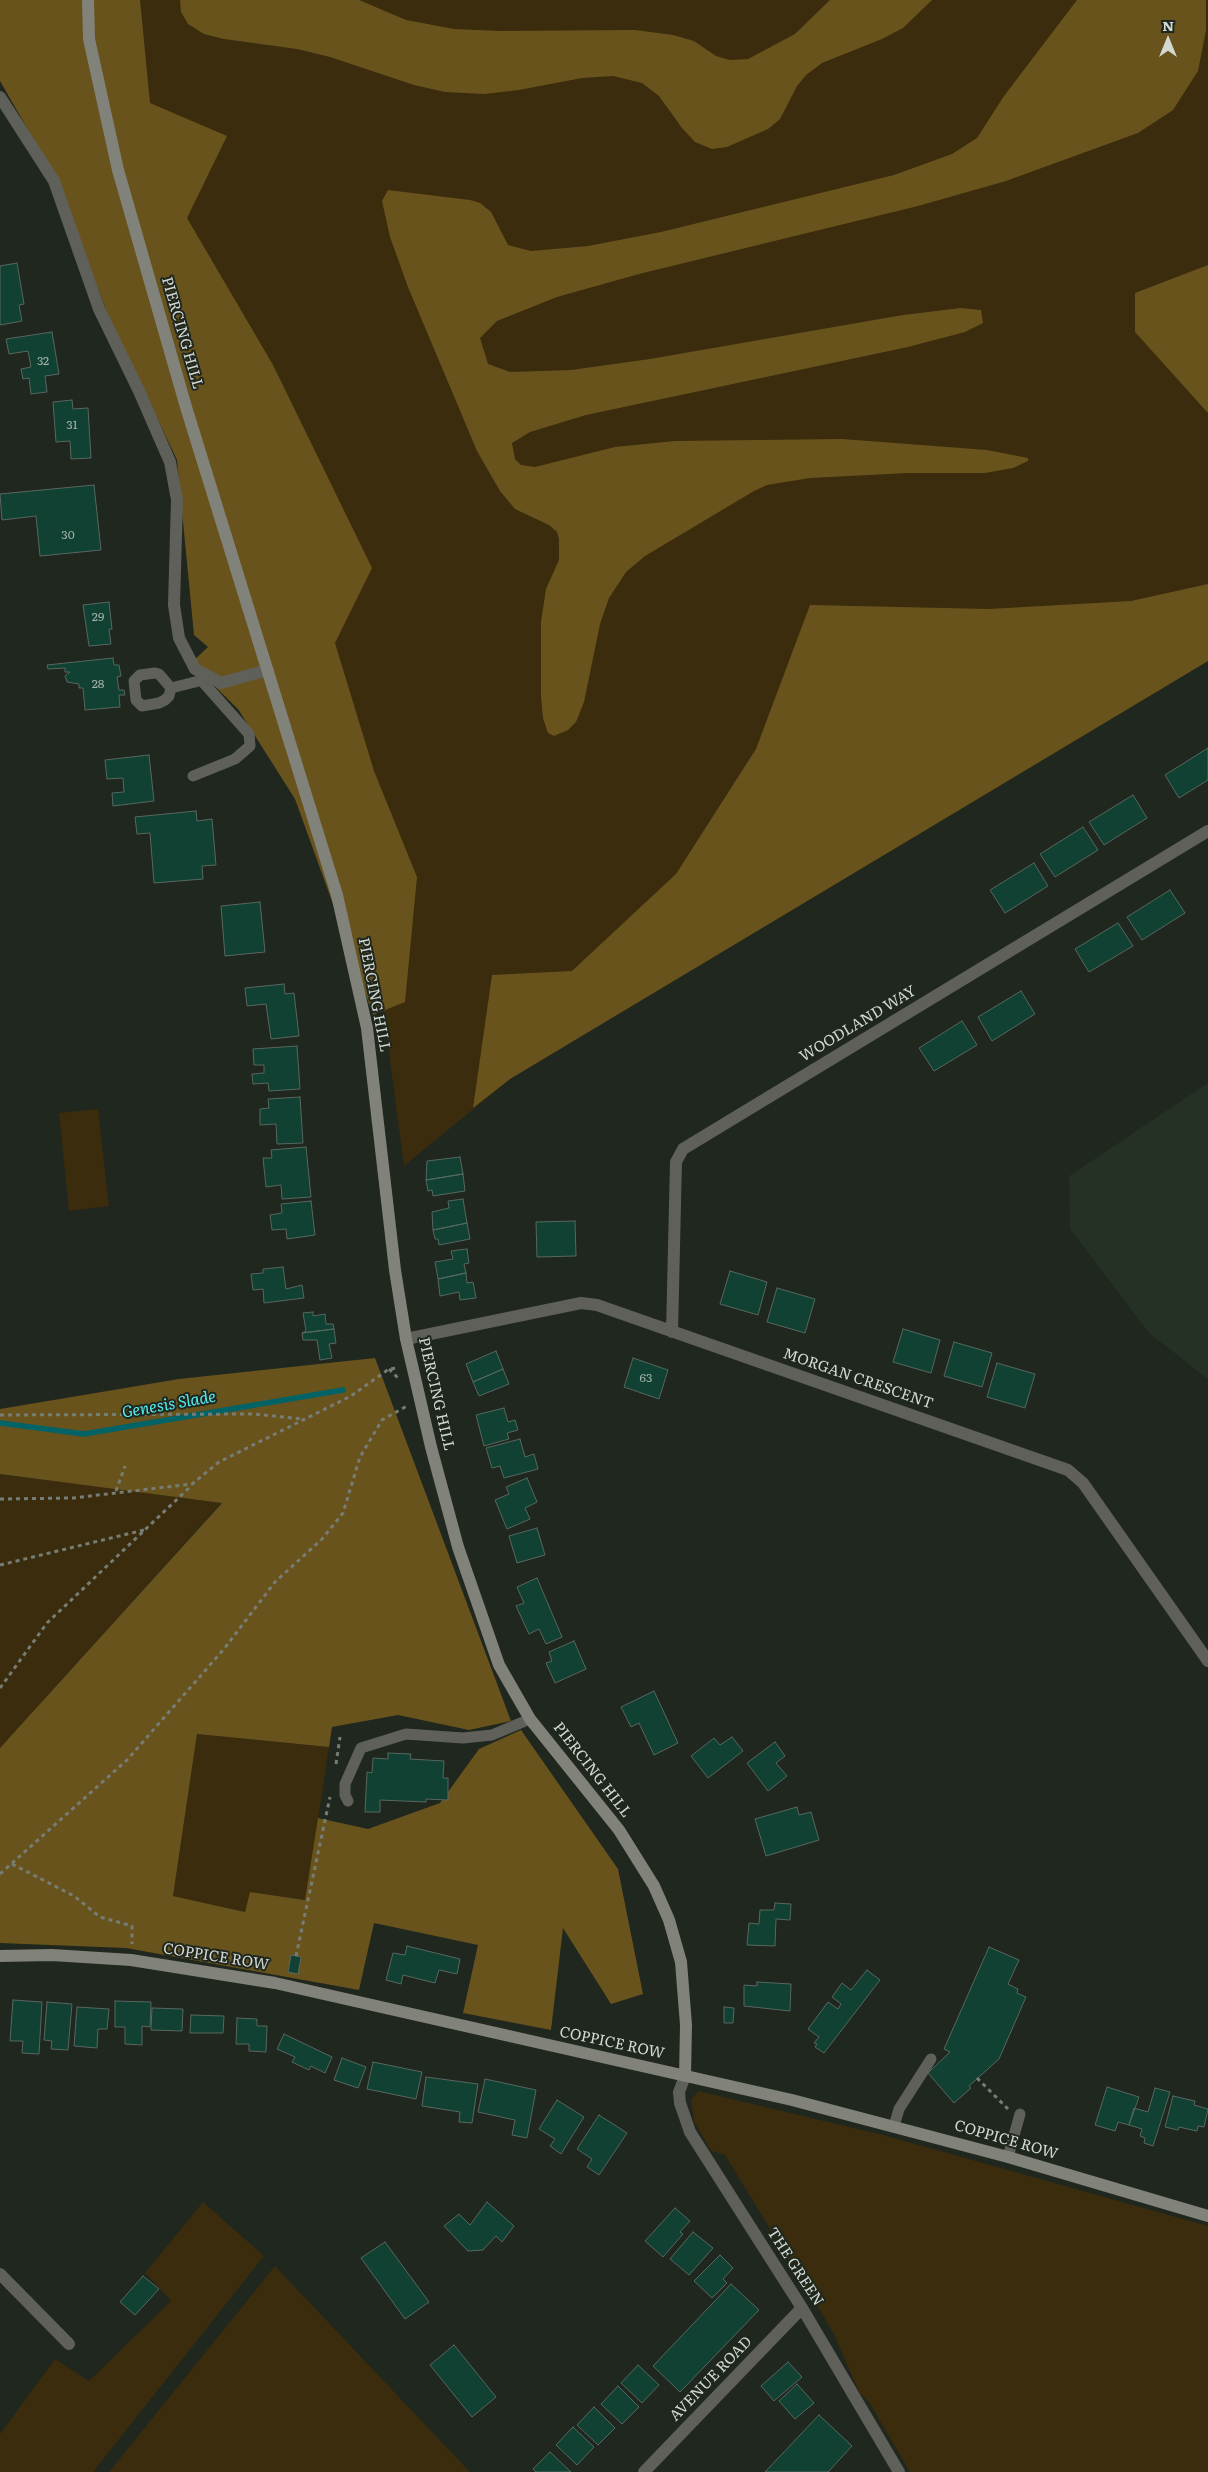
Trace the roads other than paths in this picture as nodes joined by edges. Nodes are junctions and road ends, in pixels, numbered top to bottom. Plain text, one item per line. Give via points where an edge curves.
1 (88, 0) edge
2 (0, 97) edge
3 (268, 670) junction
4 (207, 679) junction
5 (171, 688) dead end
6 (193, 776) dead end
7 (1208, 831) edge
8 (672, 1332) junction
9 (406, 1339) junction
10 (1208, 1661) edge
11 (530, 1719) junction
12 (348, 1801) dead end
13 (0, 1956) edge
14 (930, 2059) dead end
15 (685, 2076) junction
16 (1020, 2114) road end
17 (894, 2126) junction
18 (1008, 2157) junction
19 (1208, 2216) edge
20 (0, 2274) edge
21 (802, 2308) junction
22 (69, 2344) dead end
23 (644, 2472) edge
24 (899, 2472) edge

1 - 3 street, PIERCING HILL via 89,39 118,170 186,407
2 - 4 street via 54,181 99,309 140,390 170,462 177,500 174,605 180,638 195,668
3 - 4 street via 220,683
3 - 9 street, PIERCING HILL via 337,895 367,1028
4 - 5 lane
4 - 6 lane via 249,734 250,746 235,759
7 - 8 street, WOODLAND WAY via 683,1149 676,1162
8 - 9 street, MORGAN CRESCENT via 596,1305 581,1303
8 - 10 street, MORGAN CRESCENT via 1068,1470 1084,1483
9 - 11 street, PIERCING HILL via 458,1547 499,1665
11 - 12 lane via 492,1735 463,1738 406,1734 361,1748 345,1784
11 - 15 street, PIERCING HILL via 619,1830 654,1886 669,1920 681,1962 686,2025
13 - 15 street, COPPICE ROW via 52,1955 131,1960 275,1983
14 - 17 lane via 899,2109
15 - 17 street, COPPICE ROW
15 - 21 street, THE GREEN via 680,2103 690,2132
16 - 18 lane
17 - 18 street, COPPICE ROW
18 - 19 street, COPPICE ROW
20 - 22 street
21 - 23 street, AVENUE ROAD
21 - 24 street, THE GREEN

